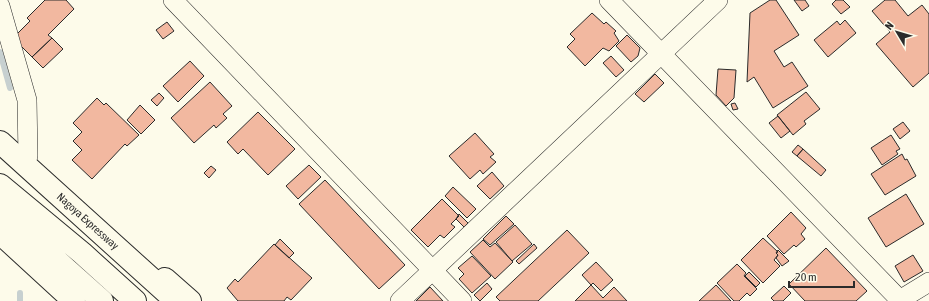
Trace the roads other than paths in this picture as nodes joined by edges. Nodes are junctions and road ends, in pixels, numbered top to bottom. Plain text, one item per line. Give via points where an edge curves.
1 (173, 0) edge
2 (609, 0) edge
3 (718, 0) edge
4 (0, 6) edge
5 (661, 55) junction
6 (0, 131) edge
7 (0, 142) edge
8 (28, 156) junction
9 (0, 185) edge
10 (0, 210) edge
11 (0, 234) edge
12 (433, 270) junction
13 (929, 282) edge
14 (900, 300) edge
15 (74, 301) edge
16 (102, 301) edge
17 (135, 301) edge
18 (176, 301) edge
19 (190, 301) edge
20 (400, 301) edge
21 (462, 301) edge

1 - 12 street
2 - 5 street
3 - 5 street
4 - 8 street via 27,100
5 - 12 street
5 - 14 street
6 - 8 highway
7 - 18 highway, Nagoya Expressway
8 - 19 highway
9 - 17 highway
10 - 16 highway
11 - 15 highway
12 - 20 street
12 - 21 street
13 - 14 street

